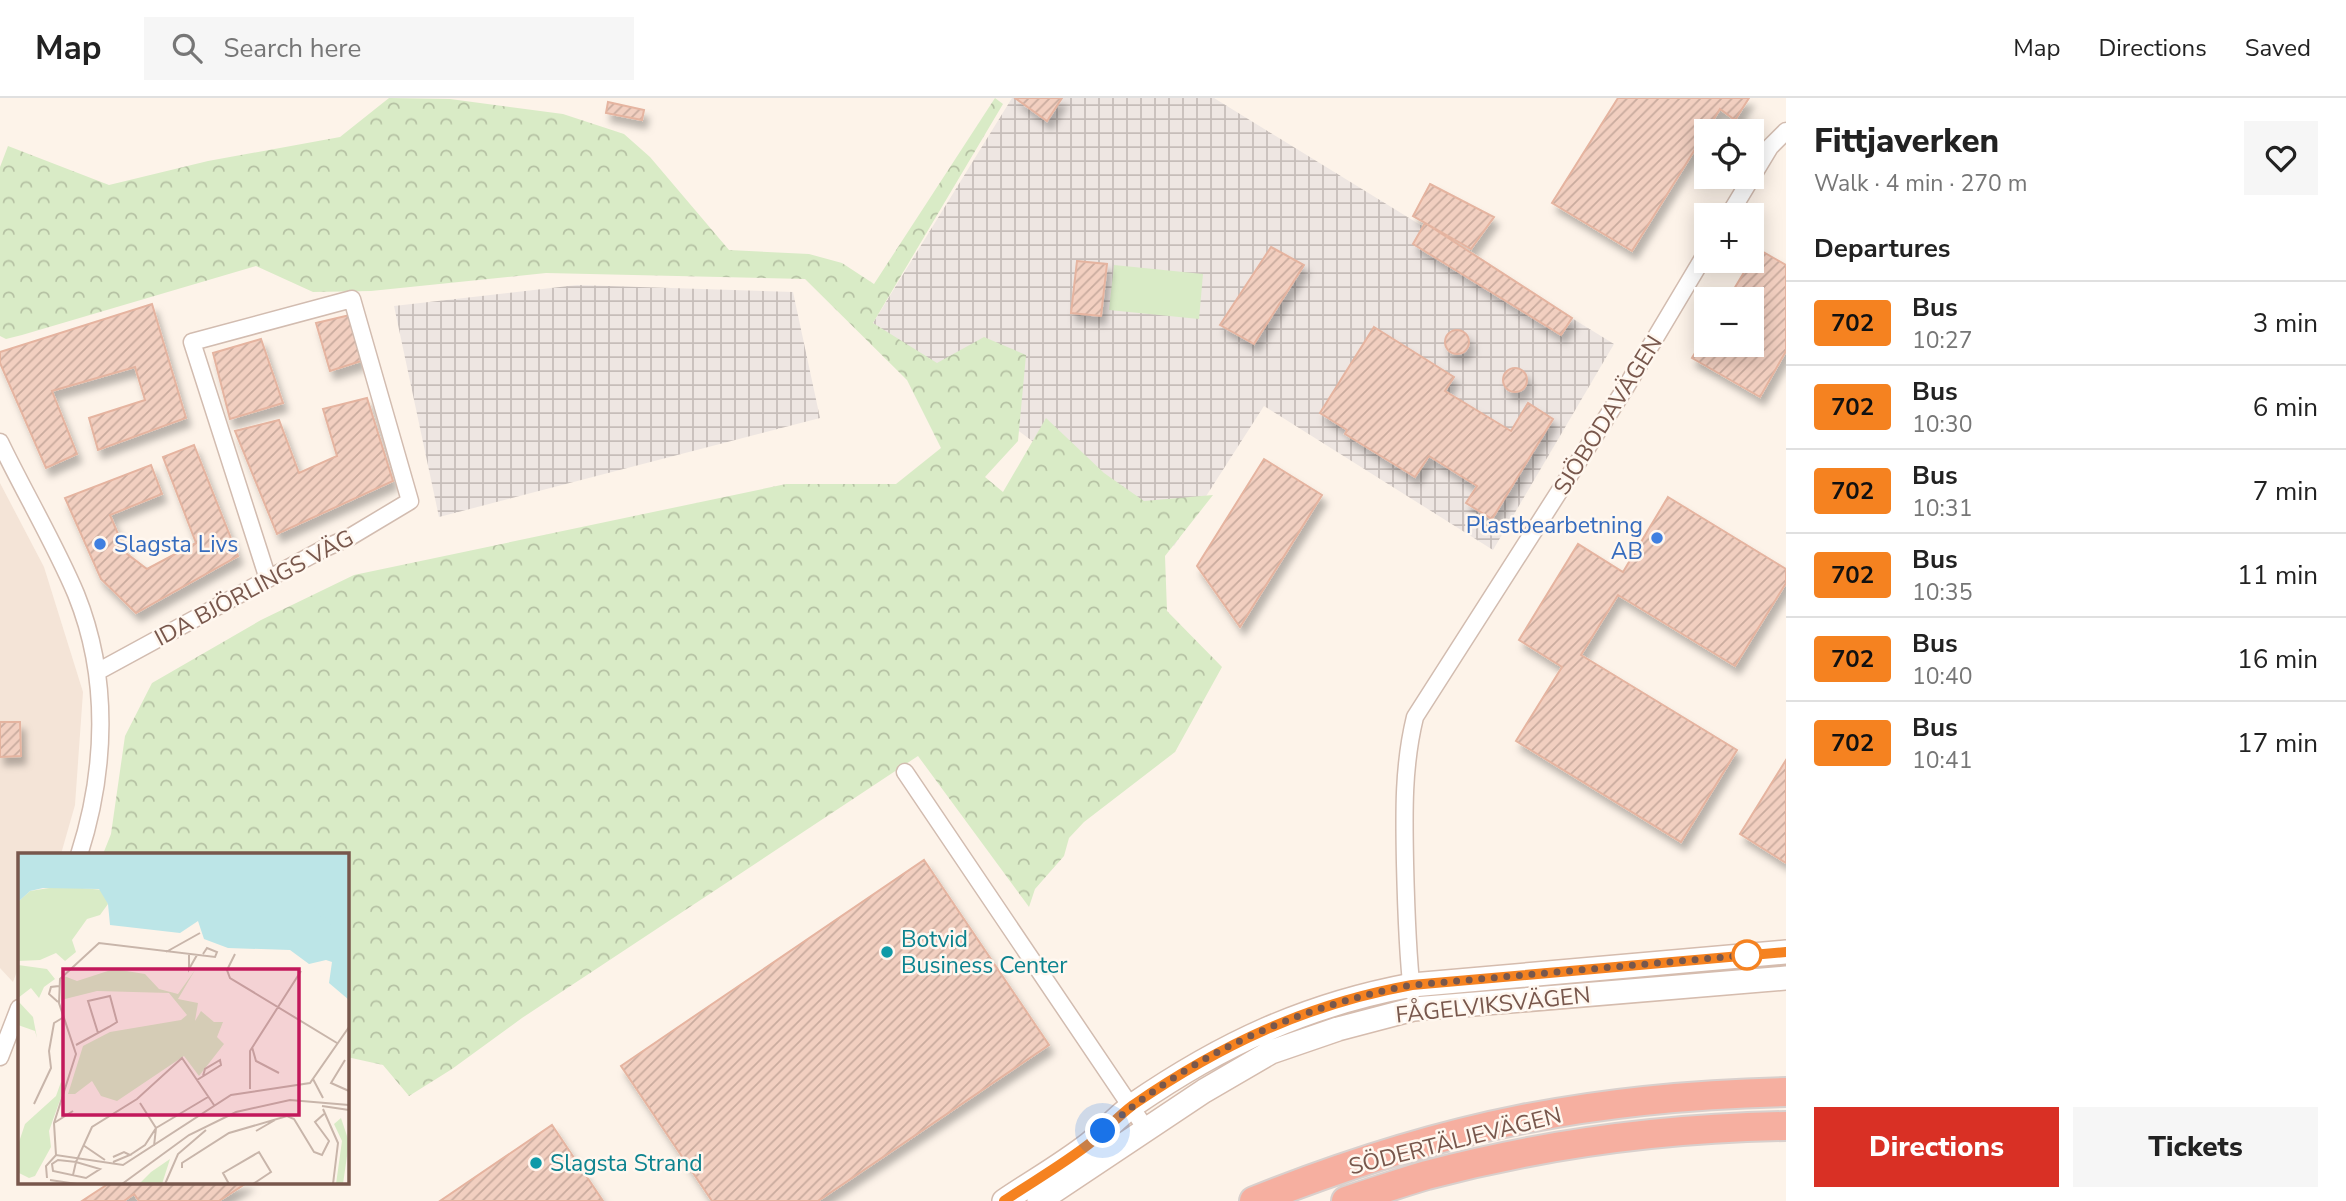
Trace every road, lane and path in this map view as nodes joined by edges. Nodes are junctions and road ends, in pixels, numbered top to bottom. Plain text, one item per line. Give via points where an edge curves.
1 (1786, 131) edge
2 (1736, 203) edge
3 (1694, 273) edge
4 (0, 442) edge
5 (5, 464) edge
6 (268, 579) junction
7 (97, 673) junction
8 (905, 772) dead end
9 (80, 853) edge
10 (1786, 952) edge
11 (1786, 978) edge
12 (1412, 985) junction
13 (1414, 1009) junction
14 (18, 1011) edge
15 (0, 1058) edge
16 (1786, 1092) edge
17 (1131, 1107) junction
18 (1786, 1126) edge
19 (1146, 1129) junction
20 (1004, 1201) edge
21 (1039, 1201) edge
22 (1254, 1201) edge
23 (1346, 1201) edge

1 - 2 street via 1770,147
3 - 12 street, SJÖBODAVÄGEN via 1415,718 1404,791
4 - 5 street
5 - 7 street via 76,594
6 - 6 street, IDA BJÖRLINGS VÄG via 411,501 352,299 192,342
6 - 7 street, IDA BJÖRLINGS VÄG
7 - 9 street via 101,740 91,816
8 - 17 street
10 - 12 main road, FÅGELVIKSVÄGEN
11 - 13 main road, FÅGELVIKSVÄGEN
12 - 13 street, SJÖBODAVÄGEN
12 - 17 main road, FÅGELVIKSVÄGEN via 1286,1019 1241,1040
13 - 19 main road, FÅGELVIKSVÄGEN via 1271,1052
14 - 15 street
16 - 22 highway, SÖDERTÄLJEVÄGEN via 1647,1101 1522,1119 1310,1178
17 - 19 street
17 - 20 main road, FÅGELVIKSVÄGEN via 1089,1144
18 - 23 highway, SÖDERTÄLJEVÄGEN via 1628,1136 1526,1153 1427,1175
19 - 21 main road, FÅGELVIKSVÄGEN

